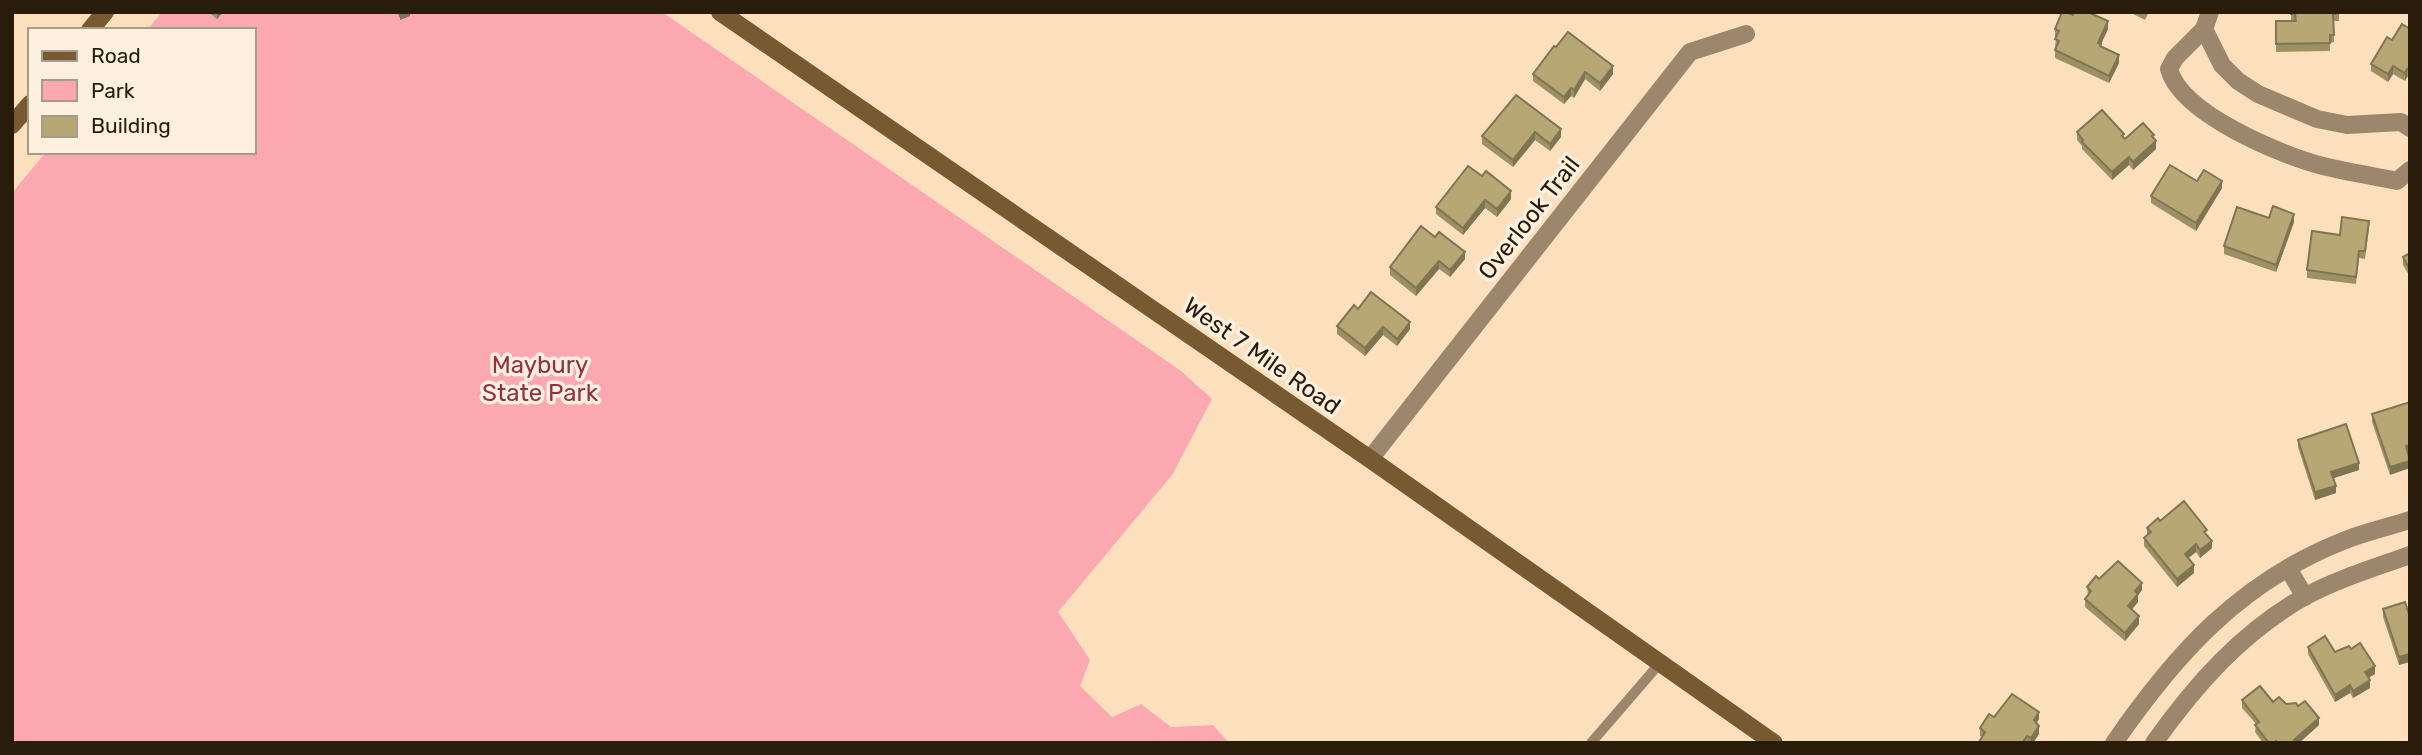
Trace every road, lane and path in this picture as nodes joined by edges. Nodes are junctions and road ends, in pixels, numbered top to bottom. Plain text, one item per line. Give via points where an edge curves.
1 (105, 12) edge
2 (720, 12) edge
3 (2207, 21) edge
4 (92, 28) edge
5 (1746, 34) dead end
6 (28, 106) edge
7 (12, 125) edge
8 (2410, 128) edge
9 (2410, 170) edge
10 (1370, 459) junction
11 (2410, 520) edge
12 (2410, 555) edge
13 (2288, 568) junction
14 (2305, 597) junction
15 (1660, 663) junction
16 (2134, 714) junction
17 (2158, 738) edge
18 (1591, 743) edge
19 (1774, 743) edge
20 (2114, 743) edge

1 - 4 street
2 - 10 street, West 7 Mile Road
3 - 8 street via 2222,65 2258,94 2317,119 2347,125 2401,122
3 - 9 street via 2169,69 2172,81 2210,115 2247,137 2322,166 2397,181
5 - 10 street, Overlook Trail via 1690,52
6 - 7 street
10 - 15 street, West 7 Mile Road
11 - 13 street via 2344,541
12 - 14 street
13 - 14 street
13 - 16 street via 2216,618
14 - 17 street via 2264,622 2231,650
15 - 18 lane
15 - 19 street, West 7 Mile Road
16 - 17 street
16 - 20 street

